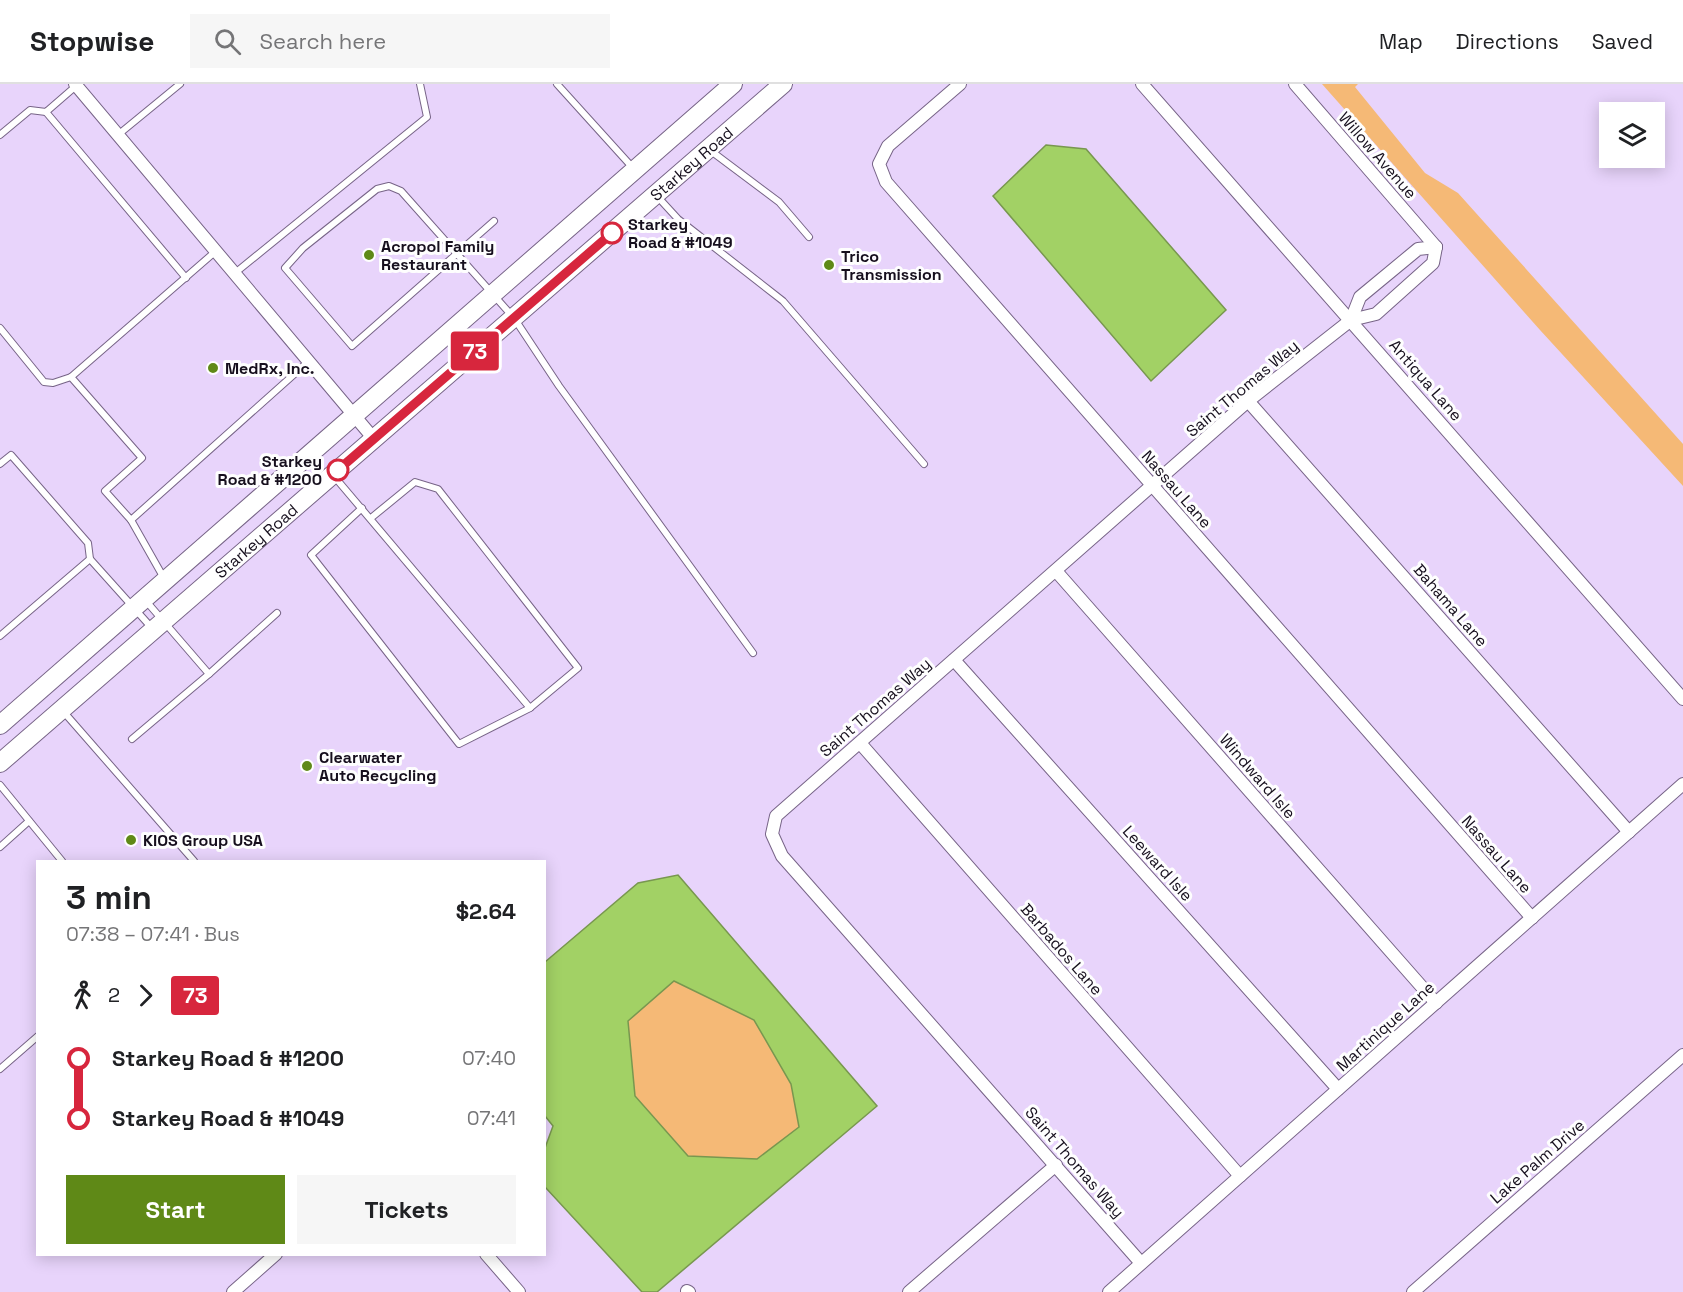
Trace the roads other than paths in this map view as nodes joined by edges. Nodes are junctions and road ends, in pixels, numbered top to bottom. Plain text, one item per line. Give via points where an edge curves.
1 (180, 84) edge
2 (420, 84) edge
3 (557, 84) edge
4 (734, 84) edge
5 (783, 84) edge
6 (960, 84) edge
7 (1142, 84) edge
8 (1295, 84) edge
9 (76, 85) edge
10 (46, 112) junction
11 (119, 134) junction
12 (0, 135) edge
13 (708, 149) junction
14 (635, 170) junction
15 (656, 195) junction
16 (494, 221) dead end
17 (809, 237) dead end
18 (1436, 247) junction
19 (216, 251) junction
20 (458, 253) junction
21 (235, 273) junction
22 (186, 278) junction
23 (493, 294) junction
24 (514, 318) junction
25 (1351, 320) junction
26 (0, 328) edge
27 (309, 361) junction
28 (71, 377) junction
29 (1248, 401) junction
30 (354, 415) junction
31 (374, 439) junction
32 (0, 464) edge
33 (924, 465) dead end
34 (333, 474) junction
35 (1152, 486) junction
36 (362, 508) junction
37 (371, 518) junction
38 (131, 520) junction
39 (90, 559) junction
40 (1056, 571) junction
41 (165, 580) junction
42 (139, 603) junction
43 (277, 613) dead end
44 (159, 626) junction
45 (0, 636) edge
46 (753, 652) dead end
47 (954, 660) junction
48 (209, 674) junction
49 (1683, 699) edge
50 (530, 708) junction
51 (62, 709) junction
52 (0, 725) edge
53 (132, 739) dead end
54 (860, 743) junction
55 (0, 763) edge
56 (1683, 784) edge
57 (0, 785) edge
58 (29, 821) junction
59 (1629, 832) junction
60 (0, 847) edge
61 (61, 860) edge
62 (193, 860) edge
63 (1532, 918) junction
64 (1436, 1003) junction
65 (36, 1038) edge
66 (1683, 1055) edge
67 (0, 1069) edge
68 (1338, 1089) junction
69 (1056, 1165) junction
70 (1240, 1176) junction
71 (274, 1256) edge
72 (488, 1256) edge
73 (1141, 1263) junction
74 (233, 1292) edge
75 (519, 1292) edge
76 (909, 1292) edge
77 (1109, 1292) edge
78 (1413, 1292) edge

1 - 11 lane
2 - 21 lane via 427,117
3 - 14 lane
4 - 14 main road, Starkey Road
5 - 13 main road, Starkey Road
6 - 35 street, Nassau Lane via 888,146 879,164 886,182
7 - 25 street, Antiqua Lane
8 - 18 street, Willow Avenue
9 - 10 lane
9 - 11 street
10 - 12 lane via 30,110
10 - 22 lane
11 - 19 street
13 - 15 main road, Starkey Road
13 - 17 lane via 779,202
14 - 23 main road, Starkey Road
15 - 24 main road, Starkey Road
15 - 33 lane via 678,219 783,301
16 - 20 lane
18 - 25 street, Saint Thomas Way via 1418,249 1360,297
18 - 25 street via 1433,263 1376,314
19 - 21 street
19 - 22 lane
20 - 20 lane via 352,346 285,268 303,248 377,189 389,186 401,191
20 - 23 lane
21 - 27 street
22 - 28 lane
23 - 24 lane
23 - 30 main road, Starkey Road
24 - 31 main road, Starkey Road
24 - 46 lane
25 - 29 street, Saint Thomas Way
25 - 49 street, Antiqua Lane
26 - 28 lane via 44,382
27 - 30 street
27 - 38 lane
28 - 38 lane via 142,458 105,491
29 - 35 street, Saint Thomas Way
29 - 59 street, Bahama Lane
30 - 31 street
30 - 41 main road, Starkey Road
31 - 34 main road, Starkey Road
32 - 39 lane via 11,455 88,543
34 - 36 lane
34 - 44 main road, Starkey Road
35 - 40 street, Saint Thomas Way
35 - 63 street, Nassau Lane
36 - 37 lane
36 - 50 lane via 311,555 459,744
37 - 50 lane
37 - 50 lane via 415,482 438,489 578,668
38 - 41 lane
39 - 42 lane
39 - 45 lane
40 - 47 street, Saint Thomas Way
40 - 64 street, Windward Isle
41 - 42 main road, Starkey Road
42 - 44 lane
42 - 44 lane
42 - 52 main road, Starkey Road
43 - 48 lane
44 - 48 lane
44 - 51 main road, Starkey Road
47 - 54 street, Saint Thomas Way
47 - 68 street, Leeward Isle
48 - 53 lane
51 - 55 main road, Starkey Road
51 - 62 lane
54 - 69 street, Saint Thomas Way via 776,816 772,834 782,856
54 - 70 street, Barbados Lane
56 - 59 street, Martinique Lane
57 - 58 lane
58 - 60 lane
58 - 61 lane
59 - 63 street, Martinique Lane
63 - 64 street, Martinique Lane
64 - 68 street, Martinique Lane
65 - 67 lane
66 - 78 street, Lake Palm Drive
68 - 70 street, Martinique Lane
69 - 73 street, Saint Thomas Way
69 - 76 street
70 - 73 street, Martinique Lane
71 - 74 street
72 - 75 street
73 - 77 street, Martinique Lane

